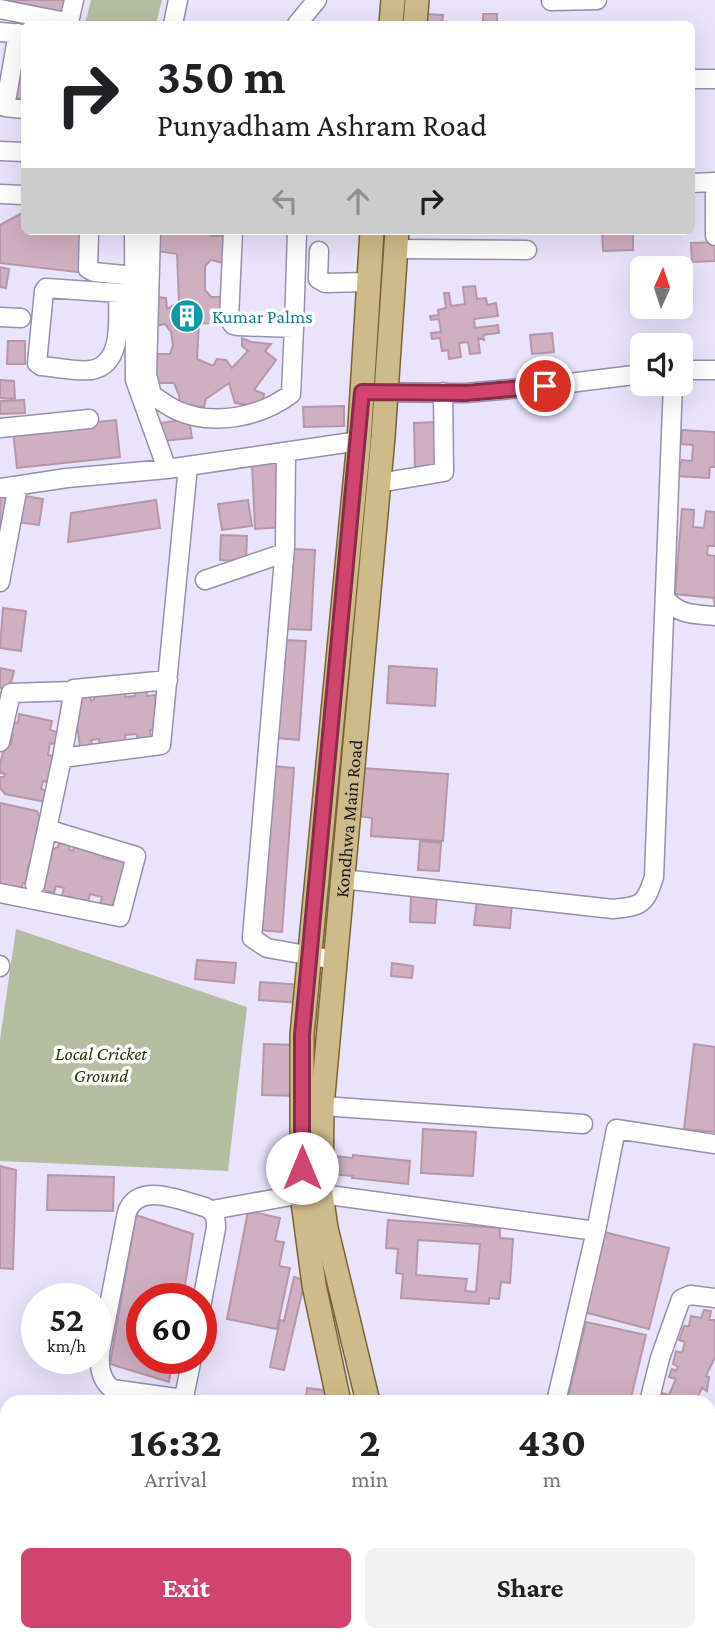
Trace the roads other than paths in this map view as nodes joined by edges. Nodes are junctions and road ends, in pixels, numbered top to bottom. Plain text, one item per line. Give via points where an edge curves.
1 (74, 0) edge
2 (178, 0) edge
3 (317, 0) edge
4 (393, 0) edge
5 (417, 0) edge
6 (597, 0) edge
7 (551, 1) edge
8 (0, 9) edge
9 (61, 21) edge
10 (67, 21) edge
11 (174, 21) edge
12 (300, 21) edge
13 (391, 21) edge
14 (415, 21) edge
15 (14, 33) edge
16 (695, 79) edge
17 (715, 79) edge
18 (21, 109) edge
19 (0, 150) edge
20 (21, 152) edge
21 (715, 182) edge
22 (695, 183) edge
23 (0, 194) edge
24 (715, 194) edge
25 (21, 195) edge
26 (89, 235) edge
27 (134, 235) edge
28 (150, 235) edge
29 (233, 235) edge
30 (297, 235) edge
31 (372, 235) edge
32 (715, 236) edge
33 (396, 240) edge
34 (527, 250) dead end
35 (319, 251) dead end
36 (369, 282) junction
37 (130, 286) junction
38 (0, 317) edge
39 (21, 318) dead end
40 (294, 328) junction
41 (693, 370) edge
42 (715, 370) edge
43 (630, 375) edge
44 (362, 392) junction
45 (386, 392) junction
46 (443, 393) junction
47 (673, 396) edge
48 (89, 419) dead end
49 (0, 428) edge
50 (359, 441) junction
51 (286, 452) junction
52 (188, 466) junction
53 (167, 469) junction
54 (379, 483) junction
55 (9, 487) edge
56 (284, 553) junction
57 (205, 580) dead end
58 (0, 582) edge
59 (665, 598) junction
60 (715, 616) edge
61 (168, 680) junction
62 (73, 691) junction
63 (0, 742) edge
64 (62, 758) junction
65 (47, 829) junction
66 (342, 878) junction
67 (35, 885) dead end
68 (0, 893) edge
69 (309, 956) junction
70 (335, 960) junction
71 (322, 1106) junction
72 (583, 1124) dead end
73 (715, 1144) edge
74 (312, 1194) junction
75 (212, 1210) junction
76 (596, 1231) junction
77 (206, 1283) edge
78 (715, 1298) edge
79 (189, 1374) edge
80 (151, 1395) edge
81 (184, 1395) edge
82 (338, 1395) edge
83 (366, 1395) edge
84 (558, 1395) edge
85 (651, 1395) edge

1 - 10 street
2 - 11 street
3 - 12 street
4 - 13 main road
5 - 14 main road
6 - 7 street
8 - 9 street
15 - 18 street via 5,107
16 - 17 street
19 - 20 street
21 - 22 street
23 - 25 street
24 - 32 street
26 - 37 street via 88,269
27 - 37 street
28 - 40 street via 148,374 152,395 175,410 199,418 248,416 275,406 291,394
29 - 40 street via 229,319 238,326
30 - 40 street
31 - 36 main road, Kondhwa Main Road
33 - 34 street
33 - 45 main road, Kondhwa Main Road
35 - 36 street via 318,279 325,283
36 - 44 main road, Kondhwa Main Road
37 - 37 street via 46,288 37,363 91,370 100,366 114,351
37 - 53 street via 135,380
38 - 39 street
41 - 42 street
43 - 46 street
44 - 45 street
44 - 50 main road, Kondhwa Main Road
45 - 46 street
45 - 54 main road, Kondhwa Main Road
46 - 54 street via 444,472
47 - 59 street
48 - 49 street
50 - 51 street
50 - 69 main road, Kondhwa Main Road
51 - 52 street
51 - 56 street
52 - 53 street
52 - 61 street
53 - 55 street
54 - 66 main road, Kondhwa Main Road
55 - 58 street
56 - 57 street
56 - 69 street via 252,938 267,948
59 - 60 street via 673,609
59 - 66 street via 654,877 648,897 638,906 613,909
61 - 62 street
61 - 64 street via 160,745
62 - 63 street via 11,693
62 - 64 street
64 - 65 street
65 - 67 street
65 - 68 street via 136,856 120,917
66 - 70 main road, Kondhwa Main Road
69 - 70 street
69 - 74 main road, Kondhwa Main Road via 302,1035
70 - 71 main road, Kondhwa Main Road
71 - 72 street
71 - 74 main road, Kondhwa Main Road
73 - 76 street via 616,1129
74 - 75 street
74 - 76 street
74 - 82 main road, Kondhwa Main Road via 314,1285
74 - 83 main road, Kondhwa Main Road via 326,1228
75 - 77 street via 216,1228
75 - 80 street via 152,1194 131,1203 99,1364 105,1384 112,1389
76 - 84 street
78 - 85 street via 690,1295 681,1299
79 - 81 street

